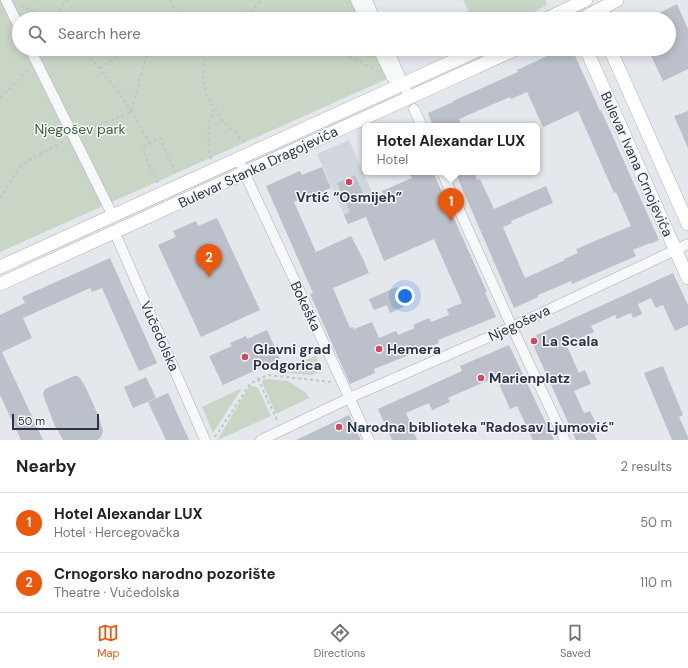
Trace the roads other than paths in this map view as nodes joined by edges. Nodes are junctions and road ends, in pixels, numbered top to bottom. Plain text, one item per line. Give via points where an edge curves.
1 (356, 0) edge
2 (367, 0) edge
3 (587, 0) edge
4 (617, 0) edge
5 (6, 1) edge
6 (571, 9) edge
7 (361, 12) edge
8 (372, 12) edge
9 (593, 12) edge
10 (600, 12) edge
11 (12, 13) edge
12 (33, 56) edge
13 (382, 56) edge
14 (390, 56) edge
15 (462, 56) edge
16 (503, 56) edge
17 (589, 56) edge
18 (613, 56) edge
19 (397, 81) junction
20 (412, 103) junction
21 (363, 123) edge
22 (421, 123) edge
23 (362, 124) edge
24 (238, 159) junction
25 (244, 172) junction
26 (443, 175) edge
27 (109, 208) dead end
28 (688, 224) edge
29 (115, 233) junction
30 (688, 244) edge
31 (675, 250) junction
32 (0, 267) edge
33 (688, 278) edge
34 (0, 284) edge
35 (512, 327) junction
36 (350, 398) junction
37 (283, 433) edge
38 (205, 440) edge
39 (261, 440) edge
40 (368, 440) edge
41 (565, 440) edge

1 - 7 street
2 - 8 street
3 - 6 street
3 - 9 street
4 - 10 street
5 - 11 street
12 - 27 street
13 - 19 street
14 - 19 street
15 - 19 street, Bulevar Stanka Dragojevića
16 - 20 street, Bulevar Stanka Dragojevića
17 - 31 street, Bulevar Ivana Crnojevića
18 - 28 street, Bulevar Ivana Crnojevića
19 - 20 street
19 - 24 street, Bulevar Stanka Dragojevića
20 - 21 street, Bulevar Stanka Dragojevića
20 - 22 street
23 - 25 street, Bulevar Stanka Dragojevića
24 - 25 street, Bokeška
24 - 32 street, Bulevar Stanka Dragojevića
25 - 29 street, Bulevar Stanka Dragojevića
25 - 36 street, Bokeška
26 - 35 street
29 - 34 street, Bulevar Stanka Dragojevića
29 - 38 street, Vučedolska
30 - 31 street, Njegoševa
31 - 33 street, Bulevar Ivana Crnojevića
31 - 35 street, Njegoševa
35 - 36 street, Njegoševa
35 - 41 street
36 - 37 street, Njegoševa
36 - 40 street, Bokeška
37 - 39 street, Njegoševa

